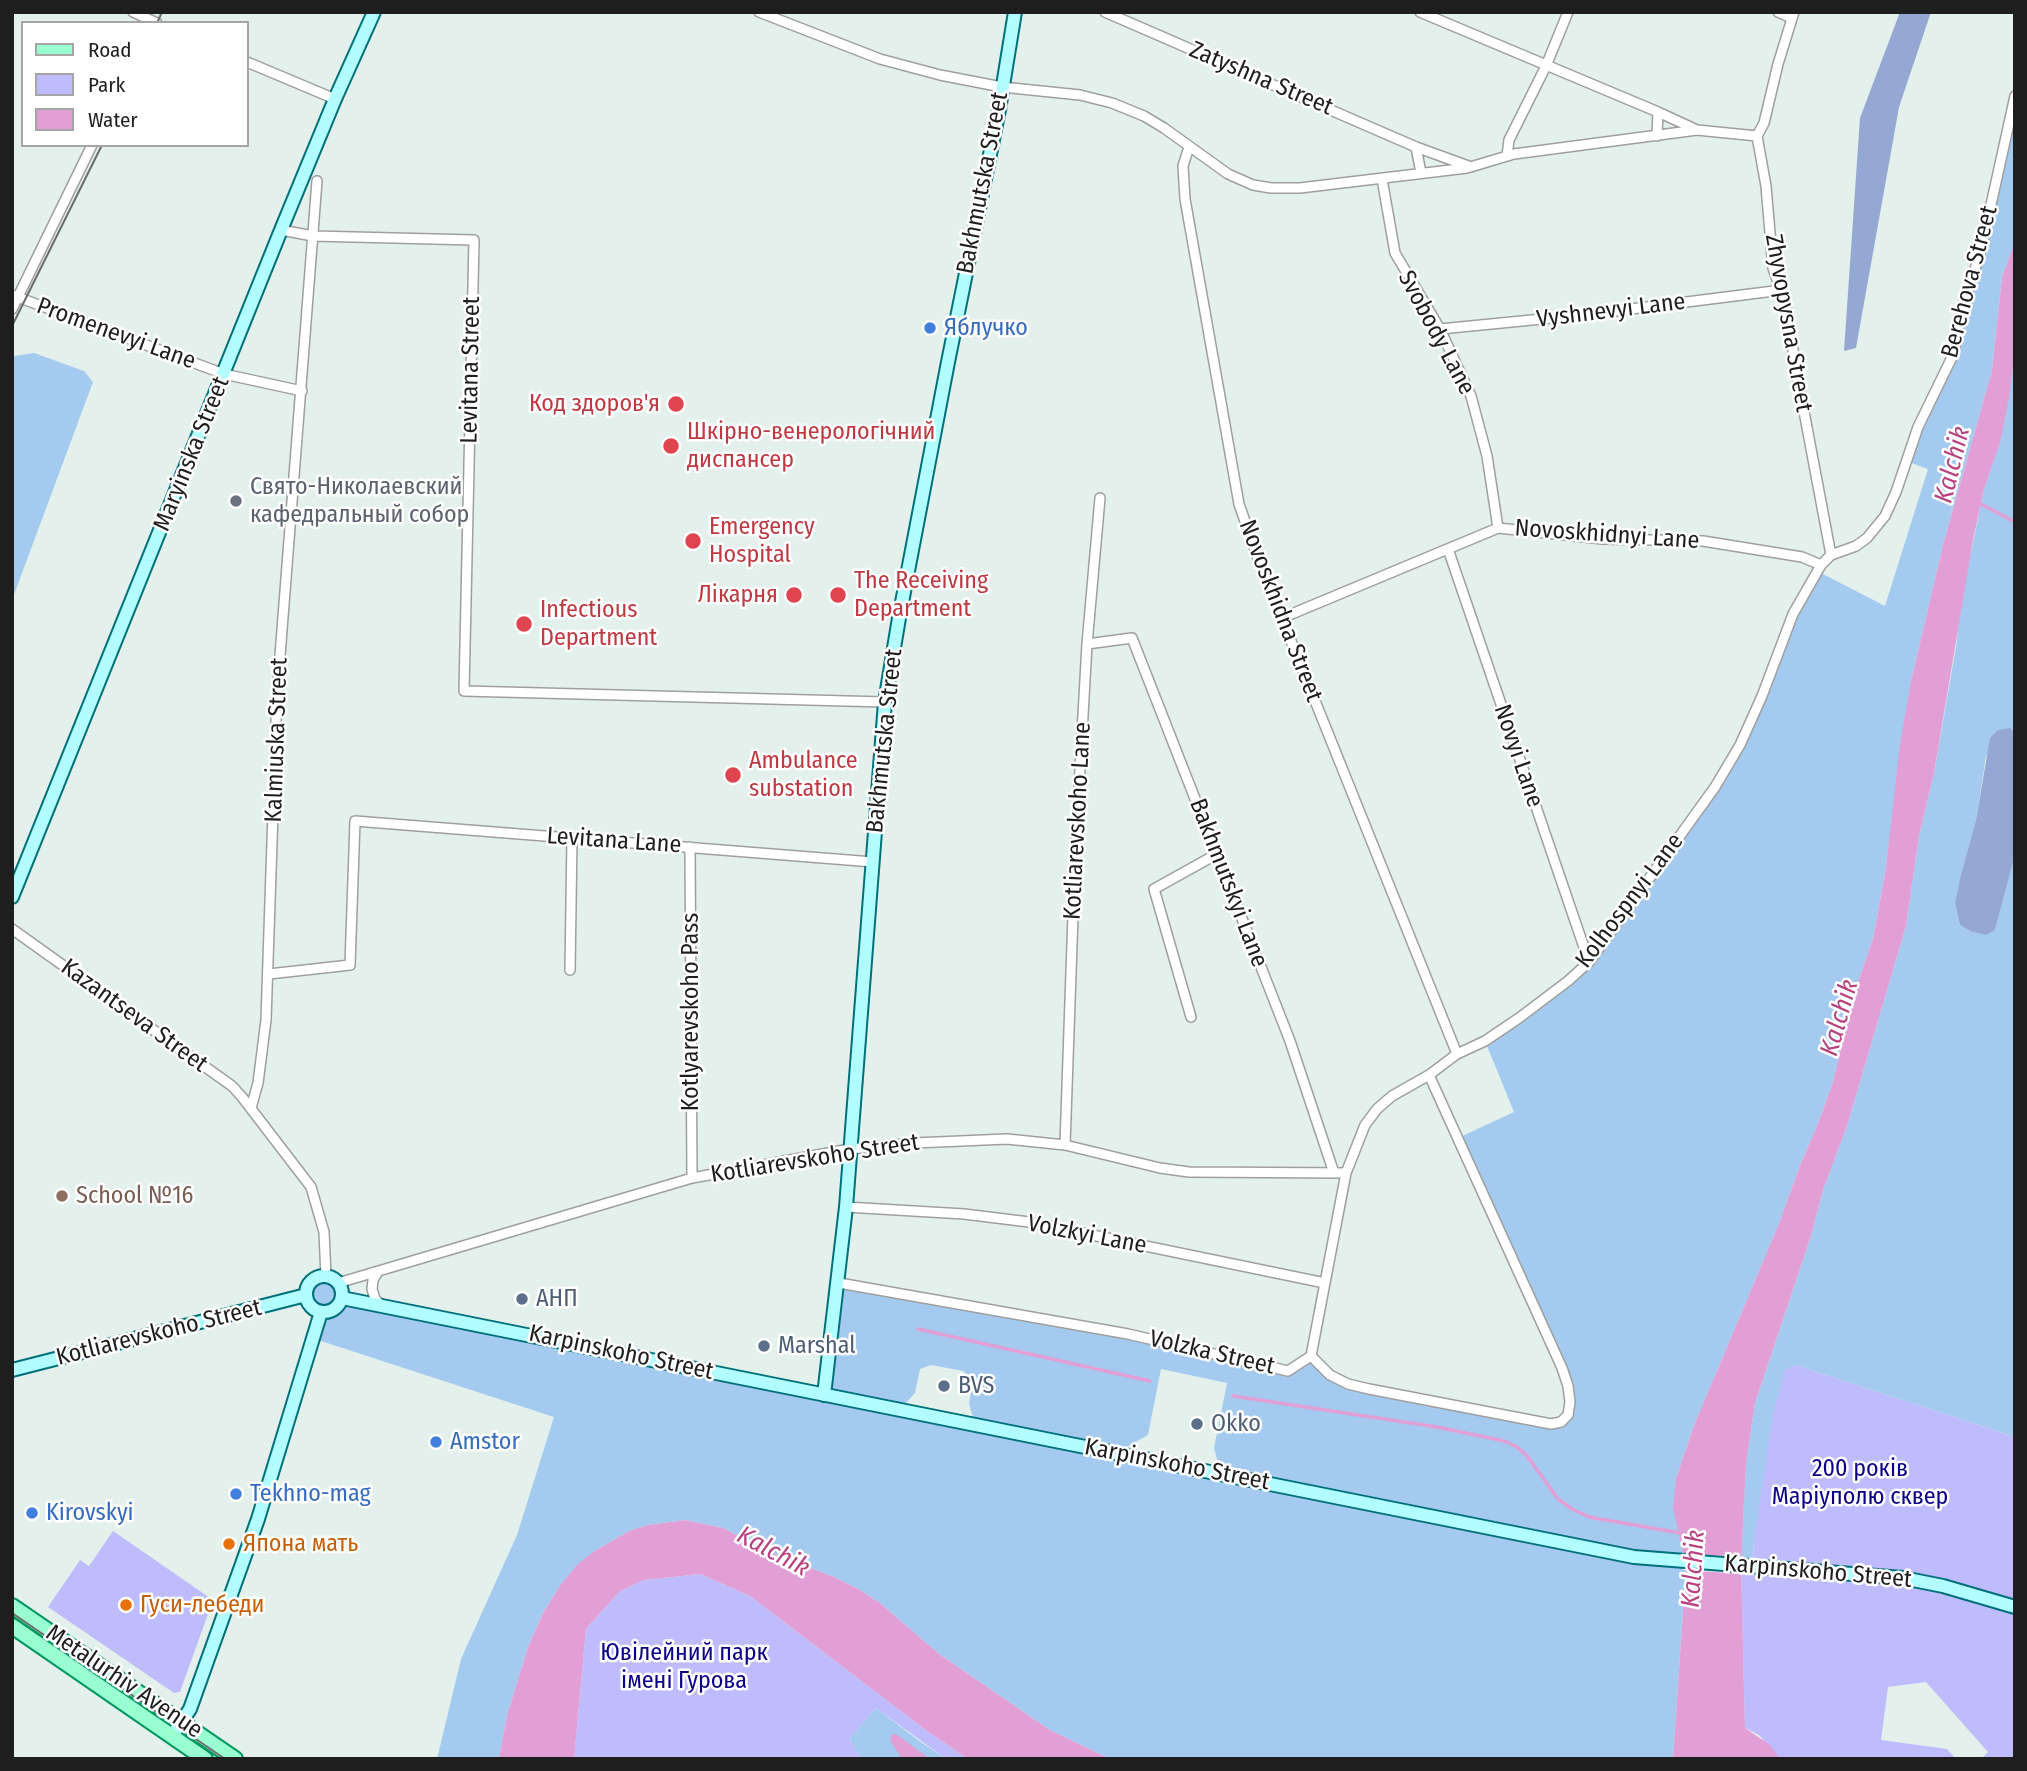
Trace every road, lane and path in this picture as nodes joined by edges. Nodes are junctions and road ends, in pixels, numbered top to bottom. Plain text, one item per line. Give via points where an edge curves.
1 (134, 12) edge
2 (374, 12) edge
3 (760, 12) edge
4 (1015, 12) edge
5 (1105, 12) edge
6 (1420, 12) edge
7 (1568, 12) edge
8 (1777, 12) edge
9 (1793, 15) edge
10 (154, 20) edge
11 (248, 62) edge
12 (1546, 66) junction
13 (1002, 87) junction
14 (2015, 96) edge
15 (334, 99) junction
16 (1658, 112) junction
17 (1697, 130) junction
18 (1657, 136) junction
19 (1757, 136) junction
20 (91, 147) edge
21 (1189, 147) junction
22 (1416, 147) junction
23 (1507, 156) junction
24 (1471, 167) junction
25 (1421, 173) junction
26 (1382, 179) junction
27 (317, 181) dead end
28 (281, 230) junction
29 (313, 236) junction
30 (1782, 290) junction
31 (15, 297) edge
32 (12, 309) edge
33 (1440, 330) junction
34 (224, 374) junction
35 (302, 391) junction
36 (1100, 498) dead end
37 (1498, 528) junction
38 (1448, 549) junction
39 (1831, 555) junction
40 (1821, 565) junction
41 (1282, 618) junction
42 (1087, 644) junction
43 (885, 702) junction
44 (572, 838) junction
45 (690, 847) junction
46 (1217, 854) junction
47 (873, 862) junction
48 (12, 897) edge
49 (12, 929) edge
50 (1589, 962) junction
51 (570, 970) dead end
52 (269, 974) junction
53 (1191, 1017) dead end
54 (1457, 1054) junction
55 (1429, 1075) junction
56 (251, 1108) junction
57 (1065, 1145) junction
58 (850, 1149) junction
59 (1334, 1173) junction
60 (1346, 1173) junction
61 (692, 1178) junction
62 (846, 1208) junction
63 (378, 1271) junction
64 (332, 1280) junction
65 (839, 1283) junction
66 (1325, 1283) junction
67 (306, 1295) junction
68 (342, 1298) junction
69 (382, 1306) junction
70 (321, 1312) junction
71 (1311, 1356) junction
72 (12, 1370) edge
73 (824, 1395) junction
74 (12, 1606) edge
75 (2015, 1607) edge
76 (12, 1626) edge
77 (181, 1722) junction
78 (172, 1736) junction
79 (205, 1759) edge
80 (235, 1759) edge

1 - 10 street
2 - 15 street, Maryinska Street
3 - 13 street via 880,59
4 - 13 street, Bakhmutska Street
5 - 22 street, Zatyshna Street
6 - 12 street
7 - 12 street
8 - 9 street
9 - 19 street, Zhyvopysna Street
11 - 15 street
12 - 16 street
12 - 23 street via 1509,140
13 - 21 street via 1112,103 1144,116
13 - 43 street, Bakhmutska Street
14 - 39 street, Berehova Street via 1954,353 1918,427 1885,516 1856,546
15 - 28 street, Maryinska Street
16 - 17 street
16 - 18 street
17 - 18 street
17 - 19 street
18 - 23 street
19 - 30 street, Zhyvopysna Street via 1773,268
20 - 31 street
21 - 26 street via 1253,185 1300,188
21 - 41 street, Novoskhidna Street via 1183,166 1185,199 1232,473
22 - 24 street, Zatyshna Street
22 - 25 street
23 - 24 street
24 - 25 street
25 - 26 street
26 - 33 street, Svobody Lane via 1395,253
27 - 29 street, Kalmiuska Street
28 - 29 street, Levitana Street
28 - 34 street, Maryinska Street
29 - 35 street, Kalmiuska Street
29 - 43 street, Levitana Street via 474,240 464,691
30 - 33 street, Vyshnevyi Lane
30 - 39 street, Zhyvopysna Street
31 - 32 street
31 - 34 street, Promenevyi Lane
33 - 37 street, Svobody Lane via 1480,426
34 - 35 street, Promenevyi Lane
34 - 48 street, Maryinska Street
35 - 52 street, Kalmiuska Street via 277,694
36 - 42 street, Kotliarevskoho Lane
37 - 38 street, Novoskhidnyi Lane
37 - 40 street, Novoskhidnyi Lane via 1603,539 1722,543 1802,557
38 - 41 street, Novoskhidnyi Lane
38 - 50 street, Novyi Lane
39 - 40 street, Kolhospnyi Lane
40 - 50 street, Kolhospnyi Lane via 1793,614 1762,696 1728,766
41 - 54 street, Novoskhidna Street
42 - 46 street, Bakhmutskyi Lane via 1132,638
42 - 57 street, Kotliarevskoho Lane
43 - 47 street, Bakhmutska Street
44 - 45 street, Levitana Lane
44 - 51 street
44 - 52 street, Levitana Lane via 355,821 350,965
45 - 47 street, Levitana Lane
45 - 61 street, Kotlyarevskoho Pass
46 - 53 street via 1154,889
46 - 59 street, Bakhmutskyi Lane via 1290,1041
47 - 58 street, Bakhmutska Street
49 - 56 street, Kazantseva Street via 232,1086
50 - 54 street, Kolhospnyi Lane via 1519,1018
52 - 56 street, Kalmiuska Street via 262,1058
54 - 55 street, Kolhospnyi Lane
55 - 60 street, Kolhospnyi Lane via 1377,1109 1365,1125
55 - 71 street, Volzka Street via 1562,1368 1570,1402 1568,1415 1551,1424 1369,1390 1330,1375
56 - 64 street via 311,1187
57 - 58 street, Kotliarevskoho Street via 989,1139
57 - 59 street, Kotliarevskoho Street via 1189,1172
58 - 61 street, Kotliarevskoho Street
58 - 62 street, Bakhmutska Street
59 - 60 street, Kotliarevskoho Street
60 - 66 street, Kolhospnyi Lane
61 - 63 street, Kotliarevskoho Street
62 - 65 street, Bakhmutska Street
62 - 66 street, Volzkyi Lane via 964,1213 1029,1222
63 - 64 street, Kotliarevskoho Street
63 - 69 street via 372,1289
64 - 67 street via 317,1278
64 - 68 street
65 - 71 street, Volzka Street via 1128,1334 1288,1371
65 - 73 street, Bakhmutska Street
66 - 71 street, Kolhospnyi Lane
67 - 70 street via 311,1306
67 - 72 street, Kotliarevskoho Street
68 - 69 street, Karpinskoho Street
68 - 70 street via 334,1309
69 - 73 street, Karpinskoho Street
70 - 77 street via 258,1519 190,1709
73 - 75 street, Karpinskoho Street via 1634,1557 1925,1581
74 - 77 main road, Metalurhiv Avenue
76 - 78 main road, Metalurhiv Avenue
77 - 78 street
77 - 80 main road, Metalurhiv Avenue
78 - 79 main road, Metalurhiv Avenue

